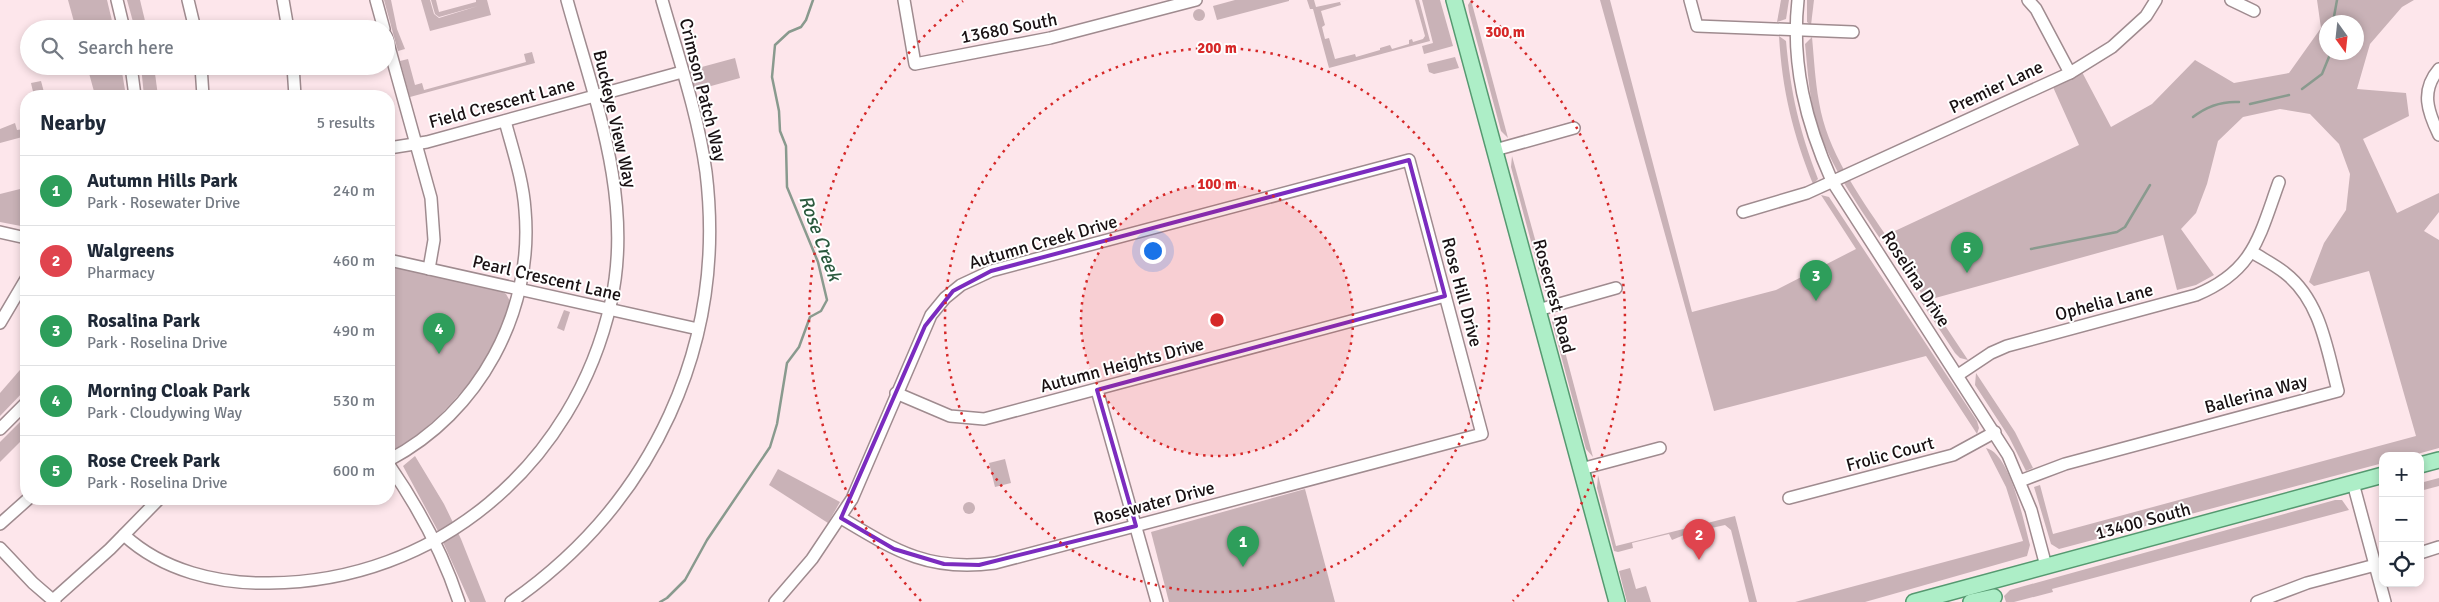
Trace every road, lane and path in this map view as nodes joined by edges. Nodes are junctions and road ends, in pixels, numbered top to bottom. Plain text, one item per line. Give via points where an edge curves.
1 (117, 0) edge
2 (188, 0) edge
3 (282, 0) edge
4 (376, 0) edge
5 (567, 0) edge
6 (662, 0) edge
7 (904, 0) edge
8 (1196, 0) edge
9 (1454, 0) edge
10 (1690, 0) edge
11 (1798, 0) edge
12 (2028, 0) edge
13 (2156, 0) edge
14 (2231, 0) edge
15 (2254, 11) dead end
16 (122, 20) edge
17 (193, 20) edge
18 (286, 20) edge
19 (382, 20) edge
20 (1795, 29) junction
21 (1853, 32) dead end
22 (395, 68) edge
23 (2439, 69) edge
24 (682, 72) junction
25 (2070, 73) junction
26 (132, 75) edge
27 (202, 75) edge
28 (293, 75) edge
29 (134, 90) edge
30 (203, 90) edge
31 (294, 90) edge
32 (594, 96) junction
33 (505, 121) junction
34 (1574, 128) dead end
35 (2439, 135) edge
36 (416, 144) junction
37 (395, 147) edge
38 (1495, 150) junction
39 (1409, 160) joint
40 (1832, 181) junction
41 (2279, 182) dead end
42 (1743, 212) dead end
43 (0, 232) edge
44 (20, 237) edge
45 (2252, 252) junction
46 (395, 261) edge
47 (429, 269) junction
48 (1616, 288) dead end
49 (20, 289) edge
50 (520, 290) junction
51 (1445, 296) junction
52 (609, 310) junction
53 (1538, 310) junction
54 (0, 323) edge
55 (698, 329) junction
56 (1958, 375) junction
57 (1097, 390) junction
58 (896, 393) junction
59 (20, 409) edge
60 (0, 429) edge
61 (1995, 432) junction
62 (1482, 434) joint
63 (1660, 448) dead end
64 (395, 456) edge
65 (2439, 460) edge
66 (2424, 464) edge
67 (1581, 470) junction
68 (395, 476) edge
69 (2379, 476) edge
70 (2020, 481) junction
71 (2353, 483) junction
72 (1789, 498) dead end
73 (21, 505) edge
74 (153, 505) edge
75 (841, 518) junction
76 (0, 524) edge
77 (1136, 526) junction
78 (124, 535) junction
79 (434, 540) junction
80 (0, 548) edge
81 (2439, 548) edge
82 (2424, 551) edge
83 (2379, 564) edge
84 (2046, 566) junction
85 (2383, 587) edge
86 (1994, 597) dead end
87 (54, 601) edge
88 (459, 602) edge
89 (511, 602) edge
90 (775, 602) edge
91 (1157, 602) edge
92 (1617, 602) edge
93 (1914, 602) edge
94 (1971, 602) edge
95 (2257, 602) edge
96 (2385, 602) edge

1 - 16 street
2 - 17 street
3 - 18 street
4 - 19 street
5 - 32 street, Buckeye View Way
6 - 24 street, Crimson Patch Way
7 - 8 street, 13680 South via 915,64 1050,38
9 - 38 main road, Rosecrest Road
10 - 20 street via 1697,26
11 - 20 street, Roselina Drive
12 - 25 street
13 - 25 street, Premier Lane via 2146,16 2112,47
14 - 15 street
20 - 21 street
20 - 40 street, Roselina Drive via 1807,120
22 - 36 street
23 - 35 street via 2428,90 2428,110
24 - 32 street, Field Crescent Lane
24 - 55 street, Crimson Patch Way via 700,138 709,204 708,273
25 - 40 street, Premier Lane
26 - 29 street
27 - 30 street
28 - 31 street
32 - 33 street, Field Crescent Lane
32 - 52 street, Buckeye View Way via 610,158 617,207 618,256
33 - 36 street, Field Crescent Lane
33 - 50 street via 525,210 526,251
34 - 38 street
36 - 37 street, Field Crescent Lane
36 - 47 street via 434,220 434,250
38 - 53 main road, Rosecrest Road
39 - 51 street, Rose Hill Drive
39 - 58 street, Autumn Creek Drive via 991,271 972,279 952,291 931,316
40 - 42 street, Premier Lane via 1799,197
40 - 56 street, Roselina Drive
41 - 45 street, Ophelia Lane
43 - 44 street
45 - 56 street, Ophelia Lane via 2237,271 2215,287 2196,295 2008,346
45 - 70 street, Ballerina Way via 2286,273 2311,304 2338,391 2065,464
46 - 47 street, Pearl Crescent Lane
47 - 50 street, Pearl Crescent Lane
48 - 53 street
49 - 54 street
50 - 52 street, Pearl Crescent Lane
50 - 64 street via 501,344 472,391 431,433
51 - 57 street, Autumn Heights Drive
51 - 62 street, Rose Hill Drive
52 - 55 street, Pearl Crescent Lane
52 - 79 street, Buckeye View Way via 590,371 552,438 493,501
53 - 67 main road, Rosecrest Road
55 - 89 street, Crimson Patch Way via 685,379 671,414 649,457 625,493 564,561
56 - 61 street, Roselina Drive
57 - 58 street, Autumn Heights Drive via 972,420 940,413
57 - 77 street
58 - 75 street, Autumn Creek Drive via 860,483
59 - 60 street
61 - 70 street, Roselina Drive
61 - 72 street, Frolic Court via 1953,456
62 - 77 street, Rosewater Drive
63 - 67 street
65 - 66 main road
67 - 92 main road, Rosecrest Road
68 - 79 street
69 - 71 main road, 13400 South
70 - 84 street, Roselina Drive
71 - 83 street
71 - 84 main road, 13400 South
73 - 76 street
74 - 78 street
75 - 77 street, Rosewater Drive via 902,552 927,561 961,566 995,563
75 - 90 street, Autumn Creek Drive via 812,559
77 - 91 street
78 - 79 street, Buckeye View Way via 146,553 179,568 216,579 256,584 343,575 387,562
78 - 87 street
79 - 88 street
80 - 87 street
81 - 82 street
83 - 95 street via 2307,583
84 - 93 main road, 13400 South
85 - 96 street
86 - 94 main road

